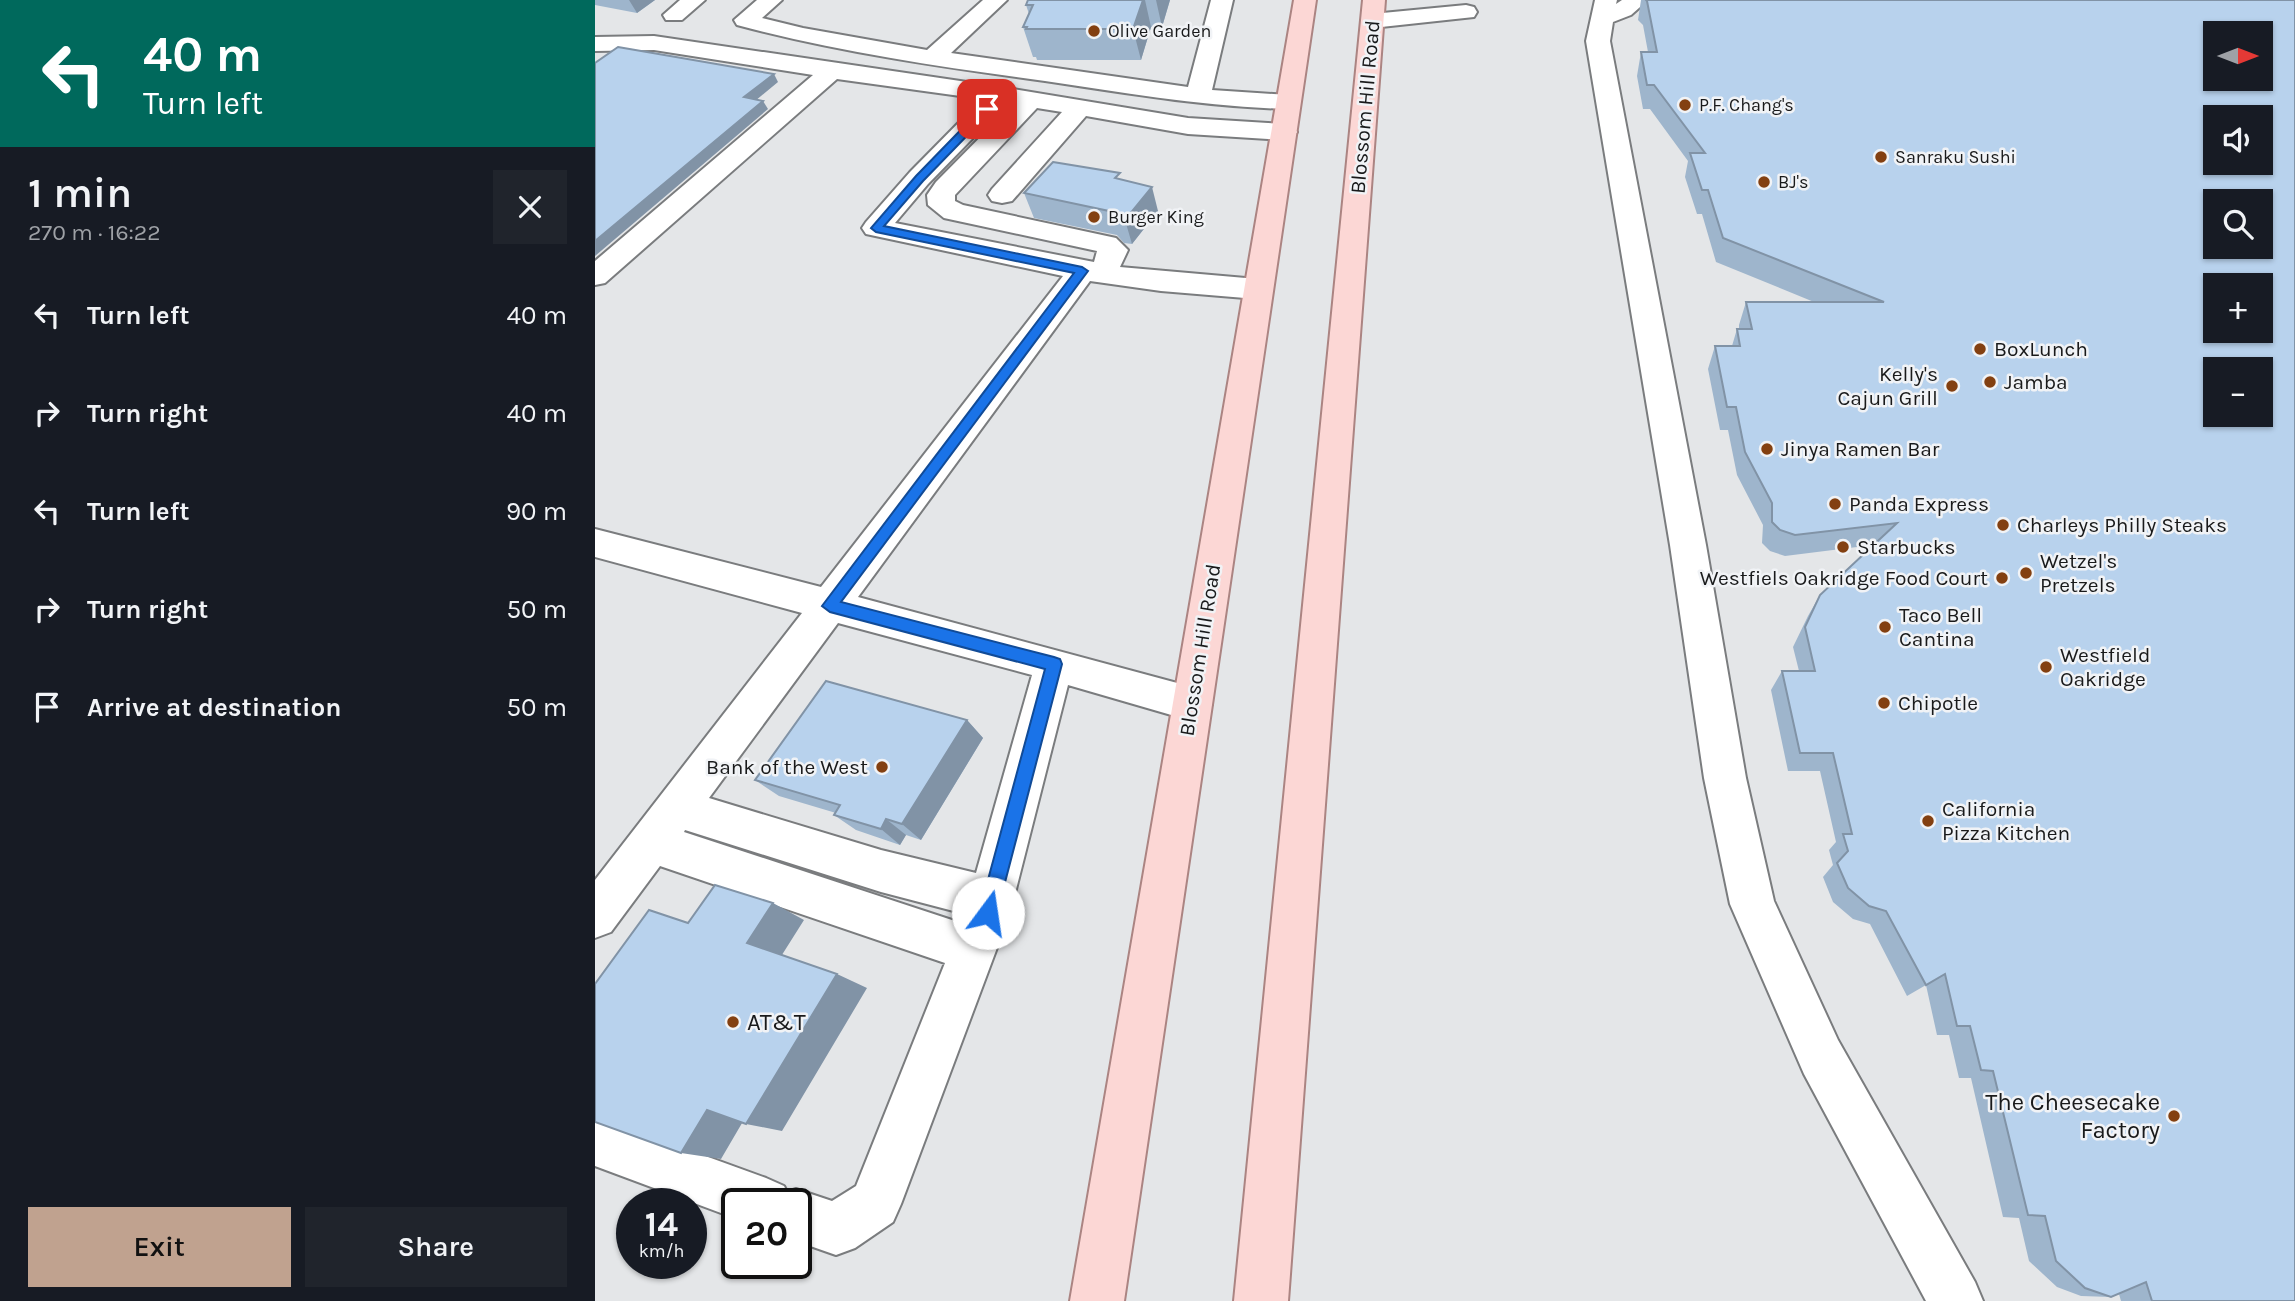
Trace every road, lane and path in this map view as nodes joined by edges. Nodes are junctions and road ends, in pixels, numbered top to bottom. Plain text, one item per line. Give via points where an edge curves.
1 (694, 0) edge
2 (772, 0) edge
3 (996, 0) edge
4 (1223, 0) edge
5 (1305, 0) edge
6 (1637, 0) edge
7 (1605, 9) edge
8 (1373, 10) edge
9 (1467, 12) dead end
10 (674, 15) dead end
11 (595, 44) edge
12 (932, 58) junction
13 (832, 71) junction
14 (1001, 94) junction
15 (1198, 96) junction
16 (1031, 99) junction
17 (1288, 102) junction
18 (1080, 108) junction
19 (1284, 132) junction
20 (1002, 195) dead end
21 (1092, 273) junction
22 (595, 276) edge
23 (1257, 289) junction
24 (595, 543) edge
25 (830, 606) junction
26 (1054, 664) junction
27 (1192, 704) junction
28 (664, 825) junction
29 (991, 899) junction
30 (595, 916) edge
31 (974, 950) junction
32 (595, 1141) edge
33 (723, 1188) edge
34 (812, 1221) edge
35 (1097, 1301) edge
36 (1261, 1301) edge
37 (1956, 1301) edge

1 - 10 lane
2 - 12 lane via 745,20 801,36
3 - 12 lane
4 - 15 lane
5 - 17 main road, Blossom Hill Road
6 - 7 lane via 1623,10
7 - 37 lane via 1598,41 1725,778 1752,904 1821,1057
8 - 9 lane
8 - 36 main road, Blossom Hill Road
11 - 13 lane via 654,43
12 - 15 lane
13 - 14 lane
13 - 22 lane
14 - 16 lane
14 - 21 lane via 876,228
15 - 17 lane
16 - 18 lane
16 - 21 lane via 946,188 942,205 954,212 1106,244 1114,250
17 - 19 main road, Blossom Hill Road
18 - 19 lane via 1188,127
18 - 20 lane
19 - 23 main road, Blossom Hill Road
21 - 23 lane via 1210,288
21 - 25 lane
23 - 27 main road, Blossom Hill Road
24 - 25 lane
25 - 26 lane
25 - 28 lane
26 - 27 lane
26 - 29 lane
27 - 35 main road, Blossom Hill Road
28 - 29 lane
28 - 30 lane
28 - 31 lane
29 - 31 lane
31 - 34 lane via 875,1204 835,1229
32 - 33 lane

